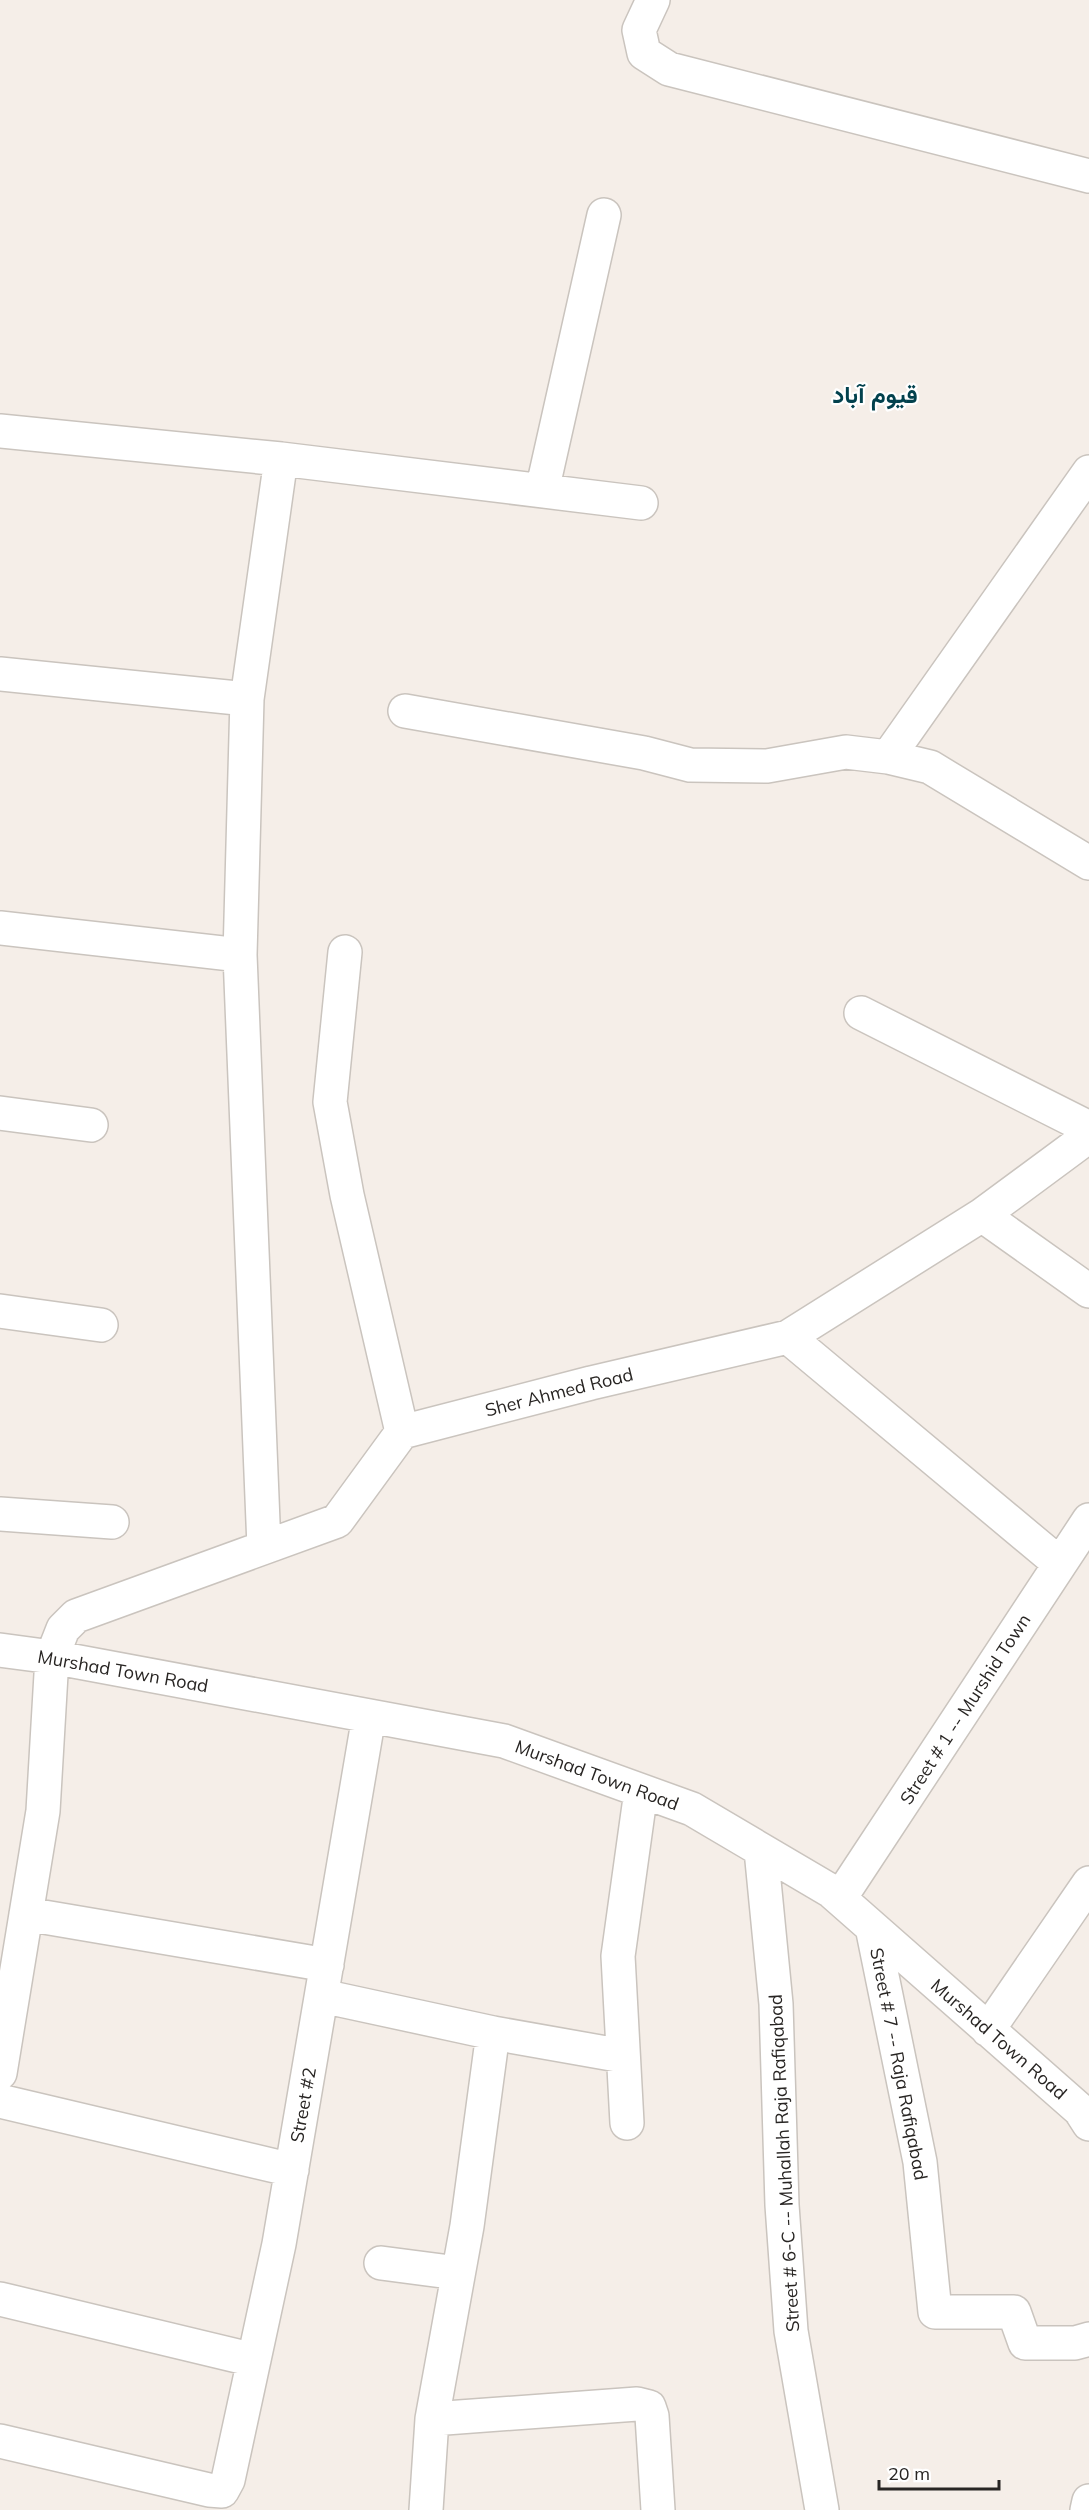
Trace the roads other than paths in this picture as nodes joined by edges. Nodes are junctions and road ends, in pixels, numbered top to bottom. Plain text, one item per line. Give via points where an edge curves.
1 (653, 0) edge
2 (1089, 176) edge
3 (604, 215) dead end
4 (0, 431) edge
5 (281, 459) junction
6 (1089, 472) edge
7 (542, 490) junction
8 (641, 503) dead end
9 (0, 674) edge
10 (247, 699) junction
11 (405, 711) dead end
12 (888, 757) junction
13 (1089, 863) edge
14 (0, 928) edge
15 (345, 952) dead end
16 (240, 955) junction
17 (861, 1012) dead end
18 (0, 1113) edge
19 (91, 1125) dead end
20 (1089, 1128) edge
21 (1089, 1136) edge
22 (982, 1215) junction
23 (1089, 1291) edge
24 (0, 1311) edge
25 (101, 1325) dead end
26 (788, 1337) junction
27 (402, 1432) junction
28 (0, 1514) edge
29 (1089, 1520) edge
30 (112, 1522) dead end
31 (264, 1547) junction
32 (1060, 1564) junction
33 (0, 1650) edge
34 (52, 1657) junction
35 (369, 1716) junction
36 (641, 1791) junction
37 (761, 1850) junction
38 (1089, 1883) edge
39 (840, 1898) junction
40 (26, 1914) junction
41 (872, 1927) junction
42 (324, 1981) junction
43 (988, 2030) junction
44 (493, 2033) junction
45 (624, 2056) junction
46 (0, 2073) edge
47 (0, 2102) edge
48 (1086, 2110) edge
49 (627, 2123) dead end
50 (292, 2170) junction
51 (381, 2263) dead end
52 (458, 2273) junction
53 (0, 2299) edge
54 (1089, 2339) edge
55 (254, 2360) junction
56 (432, 2419) junction
57 (0, 2441) edge
58 (1089, 2501) edge
59 (426, 2510) edge
60 (658, 2510) edge
61 (822, 2510) edge
62 (1087, 2510) edge

1 - 2 street via 639,30 644,53 669,69
3 - 7 street
4 - 5 street
5 - 7 street
5 - 10 street
6 - 12 street
7 - 8 street
9 - 10 street
10 - 16 street
11 - 12 street via 644,753 690,765 767,766 846,752
12 - 13 street via 930,767
14 - 16 street
15 - 27 street via 330,1102 347,1195
16 - 31 street
17 - 20 street
18 - 19 street
21 - 22 street, Sher Ahmed Road
22 - 23 street
22 - 26 street, Sher Ahmed Road
24 - 25 street
26 - 27 street, Sher Ahmed Road
26 - 32 street
27 - 31 street via 337,1521
28 - 30 street
29 - 32 street, Street # 1 -- Murshid Town
31 - 34 street via 76,1616 63,1629
32 - 39 street, Street # 1 -- Murshid Town
33 - 34 street, Murshad Town Road
34 - 35 street, Murshad Town Road
34 - 40 street via 43,1811
35 - 36 street, Murshad Town Road via 504,1741
35 - 42 street, Street #2
36 - 37 street, Murshad Town Road via 692,1809
36 - 45 street via 618,1956
37 - 39 street, Murshad Town Road
37 - 61 street, Street # 6-C -- Muhallah Raja Rafiqabad via 776,2004 782,2205 791,2331
38 - 43 street
39 - 41 street, Murshad Town Road
40 - 42 street
40 - 46 street
41 - 43 street, Murshad Town Road
41 - 54 street, Street # 7 -- Raja Rafiqabad via 920,2162 935,2312 1014,2312 1025,2343 1075,2343
42 - 44 street
42 - 50 street, Street #2
43 - 48 street, Murshad Town Road
44 - 45 street
44 - 52 street
45 - 49 street
47 - 50 street
50 - 55 street, Street #2
51 - 52 street
52 - 56 street
53 - 55 street
55 - 57 street, Street #2 via 228,2480 222,2491
56 - 59 street
56 - 60 street via 637,2404 649,2407
58 - 62 street

